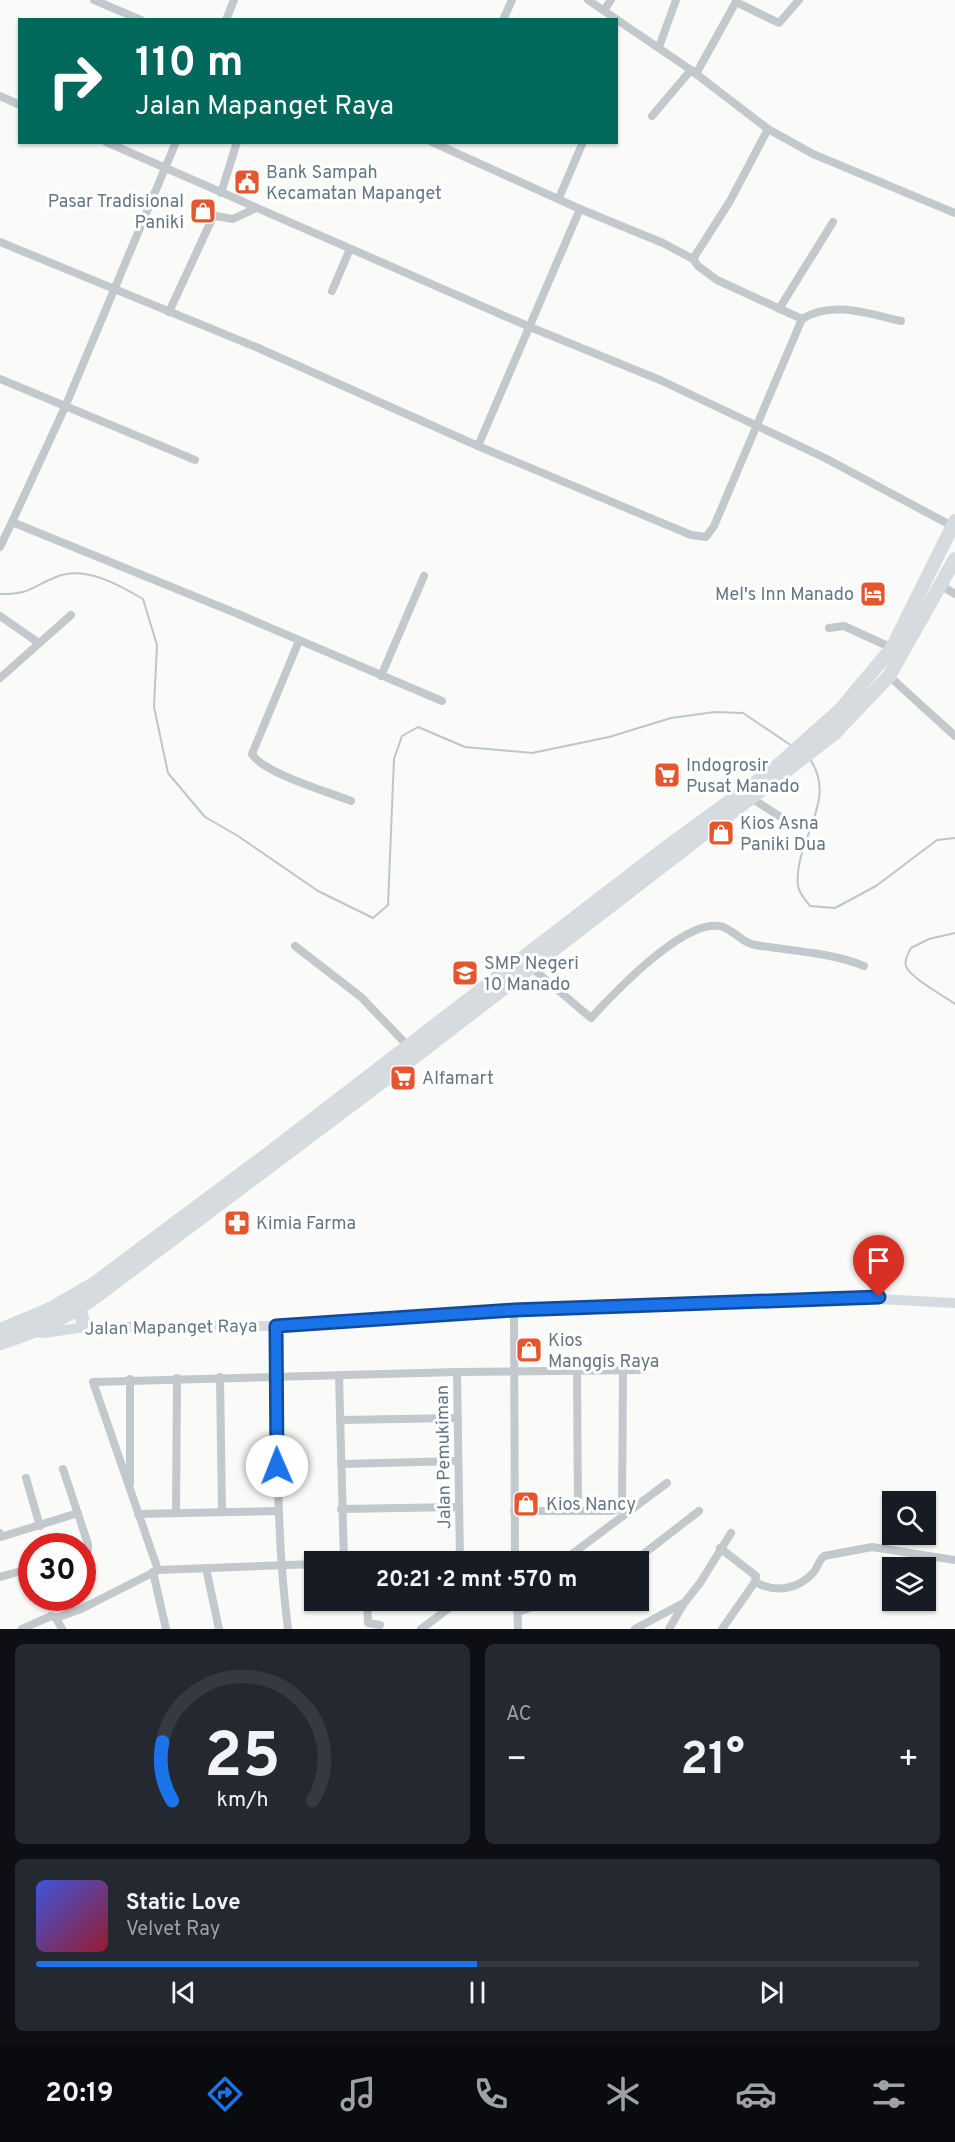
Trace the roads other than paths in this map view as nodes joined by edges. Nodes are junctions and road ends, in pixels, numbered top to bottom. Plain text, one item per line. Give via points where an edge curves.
1 (94, 0) edge
2 (234, 0) edge
3 (512, 0) edge
4 (588, 0) edge
5 (611, 0) edge
6 (676, 0) edge
7 (799, 0) edge
8 (737, 1) edge
9 (604, 10) junction
10 (136, 18) edge
11 (227, 18) edge
12 (504, 18) edge
13 (616, 18) edge
14 (618, 19) edge
15 (659, 47) junction
16 (694, 72) junction
17 (0, 96) edge
18 (18, 104) edge
19 (652, 116) dead end
20 (768, 129) junction
21 (110, 144) edge
22 (176, 144) edge
23 (236, 144) edge
24 (442, 144) edge
25 (582, 144) edge
26 (166, 170) junction
27 (221, 193) junction
28 (559, 198) junction
29 (256, 208) junction
30 (580, 209) junction
31 (955, 213) edge
32 (833, 222) dead end
33 (0, 242) edge
34 (351, 249) junction
35 (693, 259) junction
36 (114, 290) junction
37 (332, 291) dead end
38 (779, 309) junction
39 (169, 312) junction
40 (802, 319) junction
41 (901, 321) dead end
42 (530, 327) junction
43 (0, 378) edge
44 (65, 407) junction
45 (756, 426) junction
46 (478, 446) junction
47 (195, 460) dead end
48 (12, 522) junction
49 (954, 524) edge
50 (0, 547) edge
51 (955, 559) edge
52 (424, 576) dead end
53 (942, 586) junction
54 (955, 594) edge
55 (71, 615) dead end
56 (2, 621) edge
57 (830, 628) dead end
58 (299, 641) junction
59 (39, 643) junction
60 (892, 648) junction
61 (381, 676) junction
62 (889, 676) junction
63 (0, 678) edge
64 (442, 701) dead end
65 (955, 736) edge
66 (791, 761) junction
67 (751, 798) junction
68 (351, 801) dead end
69 (795, 826) dead end
70 (662, 858) junction
71 (295, 946) dead end
72 (864, 966) dead end
73 (532, 968) junction
74 (408, 1046) junction
75 (955, 1303) edge
76 (79, 1309) junction
77 (514, 1310) junction
78 (34, 1324) junction
79 (276, 1326) junction
80 (85, 1327) junction
81 (0, 1330) edge
82 (0, 1343) edge
83 (622, 1370) junction
84 (644, 1370) dead end
85 (577, 1371) junction
86 (457, 1372) junction
87 (513, 1372) junction
88 (339, 1375) junction
89 (220, 1377) junction
90 (277, 1377) junction
91 (177, 1378) junction
92 (130, 1379) junction
93 (458, 1418) junction
94 (340, 1420) junction
95 (458, 1461) junction
96 (341, 1464) junction
97 (63, 1469) dead end
98 (27, 1478) dead end
99 (667, 1483) dead end
100 (130, 1487) junction
101 (459, 1507) junction
102 (341, 1509) junction
103 (578, 1510) junction
104 (278, 1511) junction
105 (514, 1511) junction
106 (699, 1511) dead end
107 (222, 1512) junction
108 (78, 1513) junction
109 (176, 1513) junction
110 (138, 1514) junction
111 (39, 1526) junction
112 (0, 1533) edge
113 (84, 1533) edge
114 (731, 1533) dead end
115 (720, 1548) junction
116 (343, 1551) edge
117 (460, 1551) edge
118 (515, 1551) edge
119 (577, 1551) edge
120 (647, 1551) edge
121 (955, 1560) edge
122 (280, 1564) junction
123 (304, 1564) edge
124 (206, 1568) junction
125 (156, 1571) junction
126 (18, 1572) edge
127 (0, 1577) edge
128 (755, 1582) junction
129 (683, 1604) junction
130 (368, 1611) edge
131 (445, 1611) edge
132 (521, 1611) edge
133 (518, 1612) joint
134 (56, 1618) junction
135 (380, 1625) dead end
136 (22, 1629) edge
137 (62, 1629) edge
138 (166, 1629) edge
139 (219, 1629) edge
140 (288, 1629) edge
141 (421, 1629) edge
142 (518, 1629) edge
143 (635, 1629) edge
144 (669, 1629) edge
145 (722, 1629) edge

1 - 10 street
2 - 11 street
3 - 12 street
4 - 9 street
5 - 9 street
6 - 15 street
7 - 8 street via 779,23
8 - 16 street
9 - 13 street
14 - 15 street
15 - 16 street
16 - 19 street
16 - 20 street
17 - 18 street
20 - 31 street via 813,154
20 - 35 street via 730,201
21 - 26 street
22 - 26 street
23 - 27 street
24 - 28 street
25 - 28 street
26 - 27 street
26 - 36 street
27 - 29 street
28 - 30 street
29 - 34 street
29 - 39 street via 233,219 212,219
30 - 35 street
30 - 42 street
32 - 38 street
33 - 36 street
34 - 37 street
34 - 42 street
35 - 38 street via 717,280
36 - 39 street
36 - 44 street
38 - 40 street
39 - 46 street
40 - 41 street via 822,311 843,309
40 - 45 street
42 - 45 street via 660,380
42 - 46 street
43 - 44 street
44 - 47 street
44 - 48 street
45 - 46 street via 714,526 706,537 699,538
45 - 49 street
48 - 50 street
48 - 58 street
49 - 60 highway
51 - 53 highway
52 - 61 street
53 - 54 street
53 - 62 highway
55 - 59 street
56 - 59 street
57 - 60 street via 844,626
58 - 61 street
58 - 68 street via 252,754 256,761 270,768
59 - 63 street
60 - 66 highway via 865,683
61 - 64 street
62 - 65 street
62 - 66 highway via 835,733
66 - 67 highway
66 - 70 highway
67 - 69 street
67 - 70 highway
70 - 73 highway
70 - 74 highway
71 - 74 street via 361,997
72 - 73 street via 827,955 753,945 726,928 706,926 639,969 591,1018
73 - 76 highway
74 - 78 highway via 95,1283
75 - 77 street, Jalan Mapanget Raya via 839,1297
76 - 78 highway
76 - 80 highway
77 - 79 street, Jalan Mapanget Raya
77 - 87 street
78 - 80 street, Jalan Mapanget Raya via 44,1333
78 - 81 highway
78 - 82 highway
79 - 80 street, Jalan Mapanget Raya
79 - 90 street
83 - 84 street, Jalan Pemukiman
83 - 85 street, Jalan Pemukiman
83 - 103 street via 623,1506 612,1511
85 - 87 street, Jalan Pemukiman
85 - 103 street
86 - 87 street, Jalan Pemukiman
86 - 88 street
86 - 93 street, Jalan Pemukiman
87 - 105 street
88 - 90 street
88 - 94 street
89 - 90 street
89 - 91 street
89 - 107 street
90 - 104 street
91 - 92 street
91 - 109 street
92 - 100 street
92 - 100 street via 92,1383
93 - 94 street
93 - 95 street, Jalan Pemukiman
94 - 96 street
95 - 96 street
95 - 101 street, Jalan Pemukiman
96 - 102 street
97 - 108 street
98 - 111 street
99 - 119 street
100 - 110 street
101 - 102 street
101 - 117 street, Jalan Pemukiman
102 - 116 street
103 - 105 street
104 - 107 street
104 - 122 street
105 - 118 street
106 - 120 street
107 - 109 street
108 - 111 street
108 - 113 street
109 - 110 street
110 - 125 street
111 - 112 street via 1,1537
114 - 115 street
115 - 128 street via 755,1573
115 - 129 street
121 - 128 street via 873,1547 824,1556 814,1572 785,1589 773,1590
122 - 123 street
122 - 124 street
122 - 140 street
124 - 125 street
124 - 139 street
125 - 134 street
125 - 138 street
126 - 127 street
128 - 145 street
129 - 143 street
129 - 144 street
130 - 135 street via 368,1623
131 - 141 street
132 - 133 street
133 - 142 street
134 - 136 street via 45,1617
134 - 137 street

